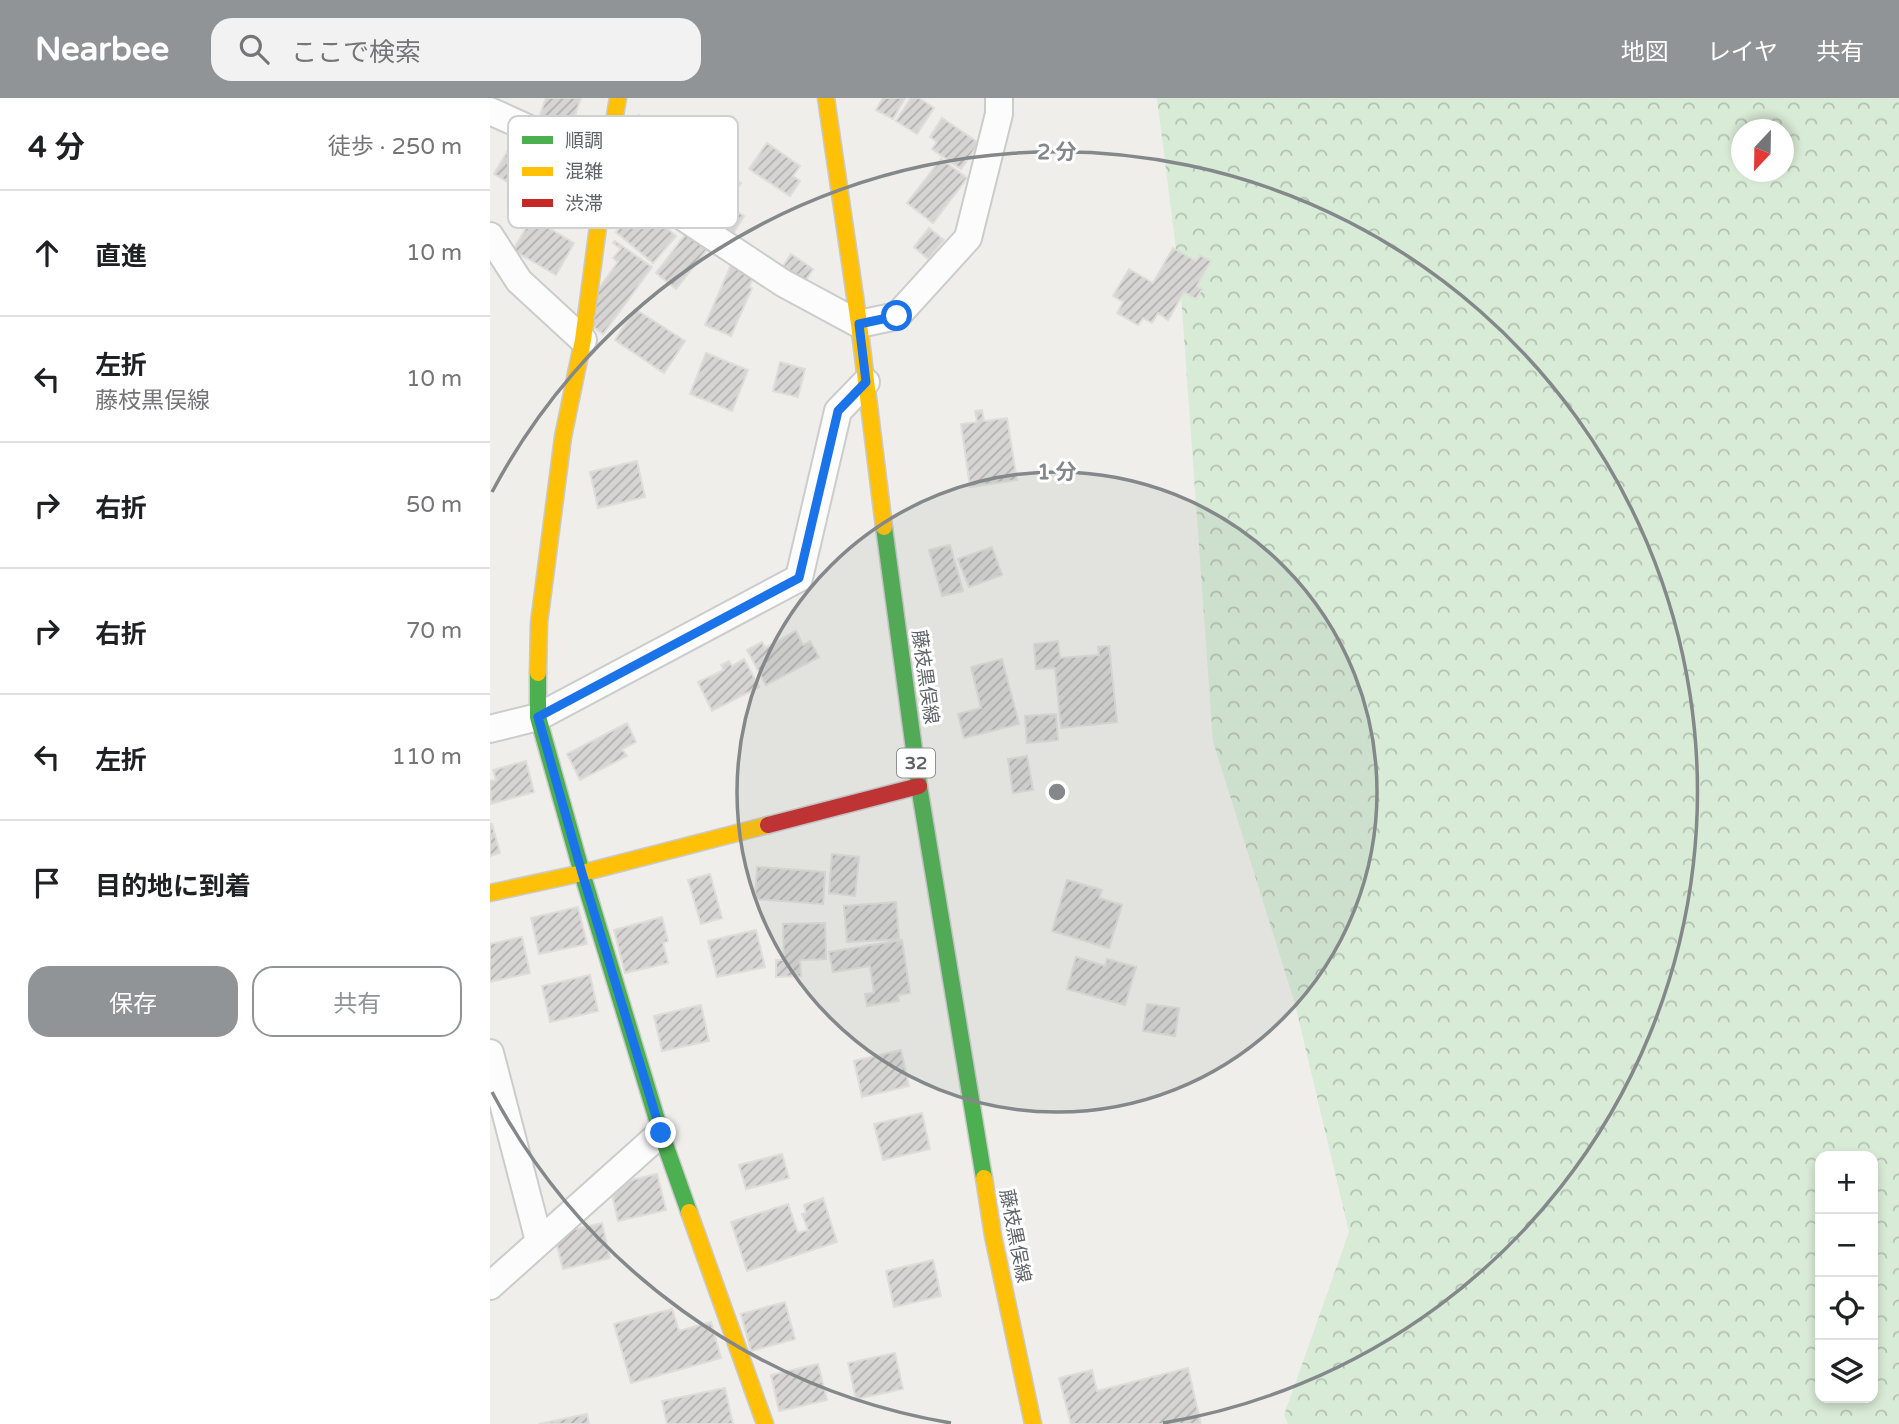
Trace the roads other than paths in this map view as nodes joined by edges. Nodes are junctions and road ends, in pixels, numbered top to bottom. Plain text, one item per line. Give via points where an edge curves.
1 (618, 98) edge
2 (826, 98) edge
3 (999, 98) edge
4 (490, 111) edge
5 (615, 116) edge
6 (508, 119) edge
7 (598, 228) edge
8 (700, 228) edge
9 (490, 236) edge
10 (859, 324) junction
11 (583, 340) junction
12 (866, 382) junction
13 (538, 717) junction
14 (490, 729) edge
15 (919, 786) junction
16 (582, 873) junction
17 (490, 893) edge
18 (490, 1053) edge
19 (661, 1133) junction
20 (539, 1241) junction
21 (490, 1286) edge
22 (765, 1424) edge
23 (1033, 1424) edge

1 - 5 street
2 - 10 street, 藤枝黒俣線 / 32
3 - 10 street via 968,238 897,316
4 - 6 street
7 - 11 street
8 - 10 street via 783,283
9 - 11 street via 519,281
10 - 12 street, 藤枝黒俣線 / 32
11 - 13 street via 563,438 539,622
12 - 13 street via 838,411 799,578
12 - 15 street, 藤枝黒俣線 / 32
13 - 14 street
13 - 16 street
15 - 16 street
15 - 23 street, 藤枝黒俣線 / 32 via 993,1236
16 - 17 street
16 - 19 street
18 - 20 street
19 - 20 street
19 - 22 street
20 - 21 street

